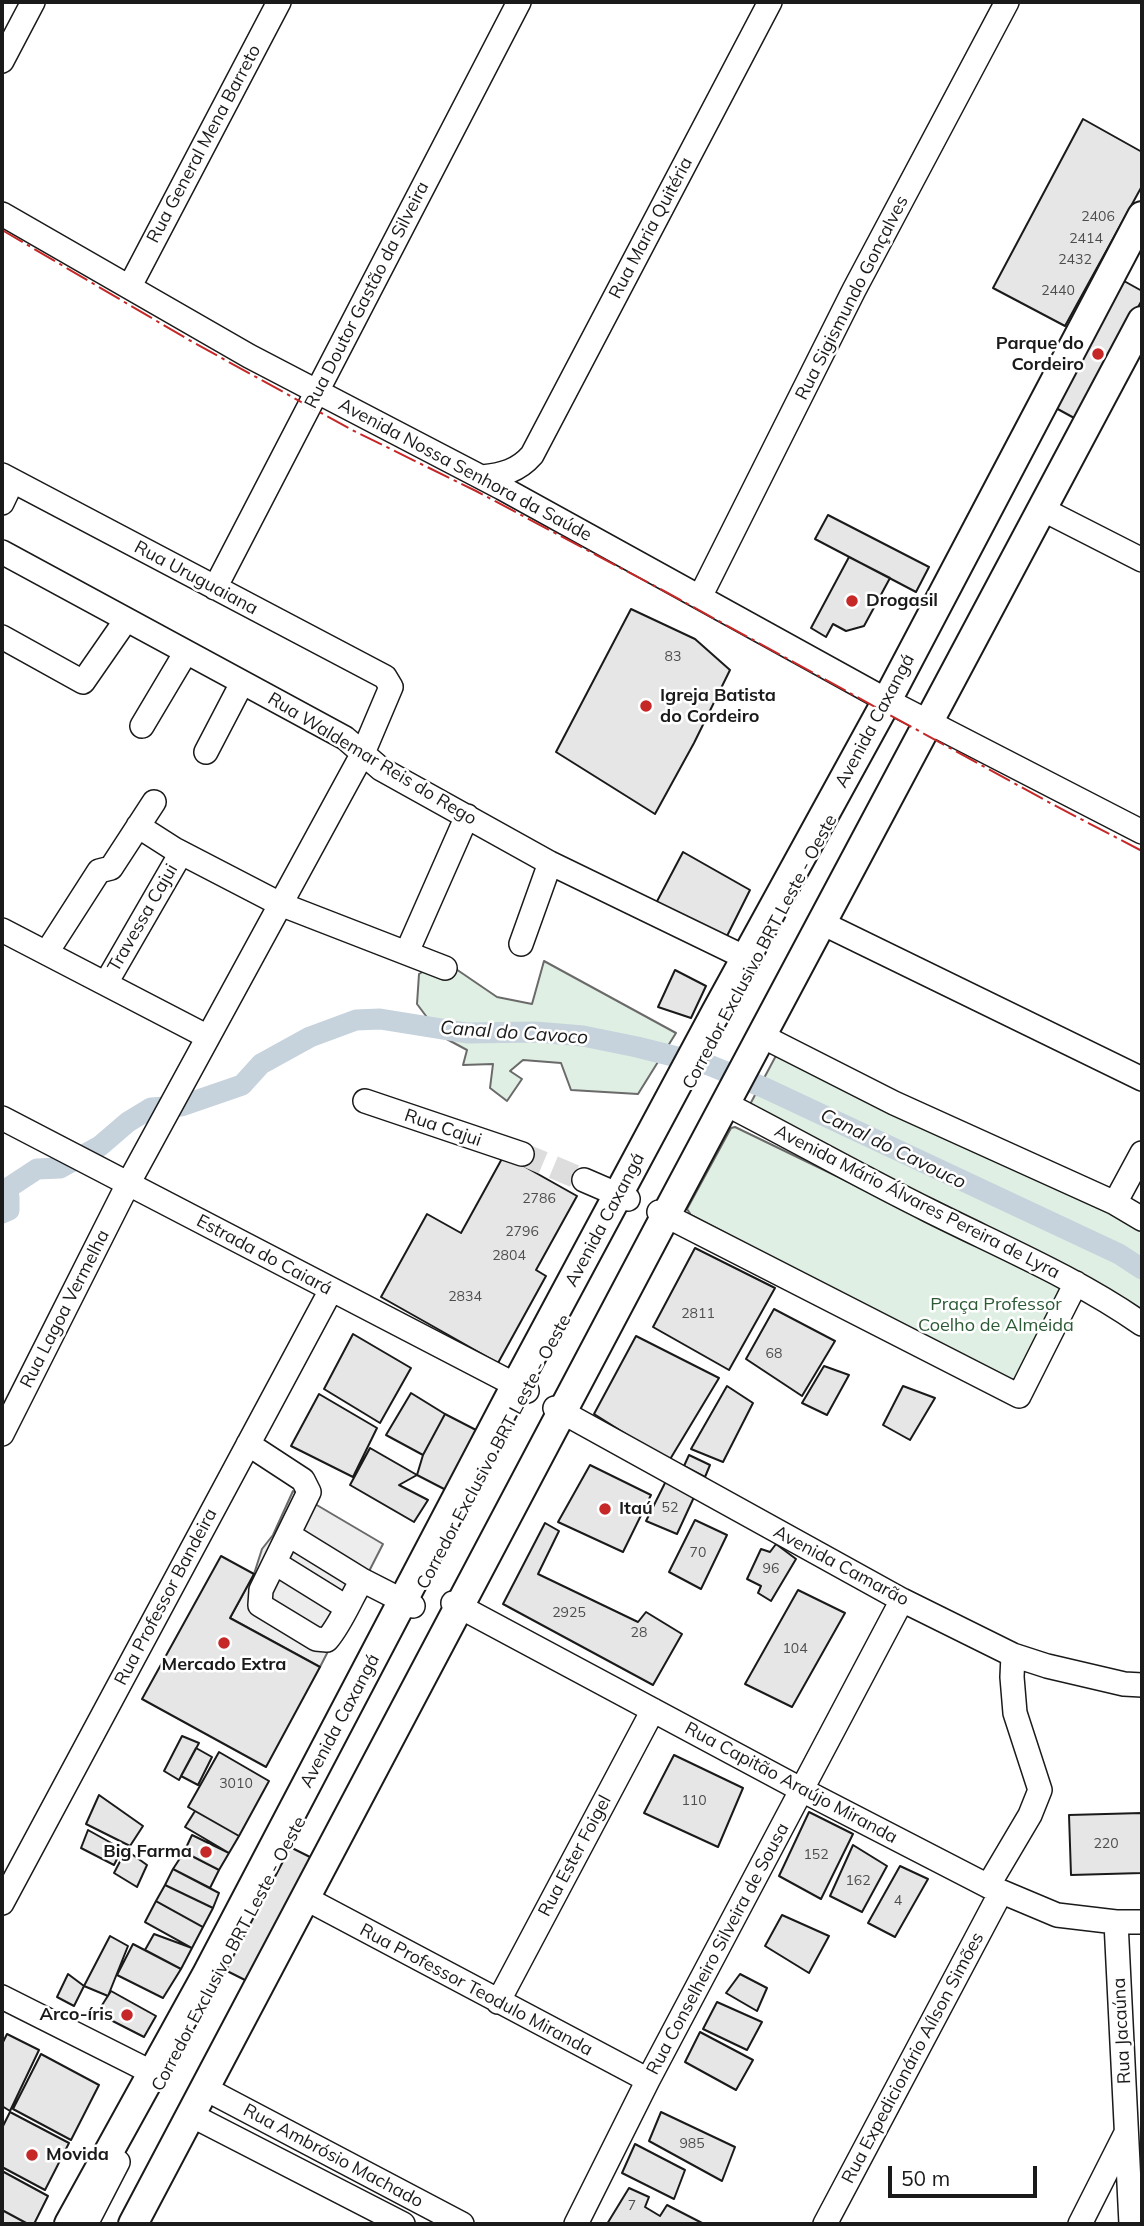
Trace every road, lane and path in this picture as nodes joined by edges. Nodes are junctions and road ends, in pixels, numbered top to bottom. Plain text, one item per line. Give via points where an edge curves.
1 (33, 2) edge
2 (279, 2) edge
3 (519, 2) edge
4 (770, 2) edge
5 (1007, 2) edge
6 (2, 61) edge
7 (2, 214) edge
8 (1142, 216) edge
9 (1142, 238) edge
10 (130, 286) junction
11 (1142, 305) edge
12 (1142, 321) edge
13 (317, 391) junction
14 (531, 455) junction
15 (482, 477) junction
16 (7, 478) edge
17 (2, 503) edge
18 (539, 508) junction
19 (1042, 509) junction
20 (2, 552) edge
21 (1142, 561) edge
22 (215, 588) junction
23 (701, 597) junction
24 (126, 620) junction
25 (2, 637) edge
26 (186, 652) junction
27 (242, 682) junction
28 (890, 702) junction
29 (926, 720) junction
30 (142, 726) dead end
31 (206, 752) dead end
32 (363, 753) junction
33 (154, 803) dead end
34 (467, 816) junction
35 (138, 826) junction
36 (1142, 832) edge
37 (181, 852) junction
38 (550, 863) junction
39 (280, 904) junction
40 (822, 923) junction
41 (2, 930) edge
42 (521, 944) dead end
43 (47, 952) junction
44 (407, 952) junction
45 (746, 958) junction
46 (445, 968) dead end
47 (106, 983) junction
48 (721, 1014) junction
49 (208, 1037) junction
50 (758, 1037) junction
51 (1142, 1079) edge
52 (725, 1100) junction
53 (365, 1101) dead end
54 (2, 1118) edge
55 (1142, 1153) edge
56 (522, 1154) tunnel mouth
57 (584, 1180) tunnel mouth
58 (128, 1184) junction
59 (624, 1196) junction
60 (1115, 1203) junction
61 (662, 1213) junction
62 (1142, 1219) edge
63 (1076, 1283) junction
64 (331, 1290) junction
65 (1142, 1324) edge
66 (522, 1388) junction
67 (559, 1410) junction
68 (2, 1434) edge
69 (248, 1444) junction
70 (289, 1535) junction
71 (275, 1563) junction
72 (362, 1580) junction
73 (902, 1600) junction
74 (408, 1604) junction
75 (456, 1604) junction
76 (346, 1608) junction
77 (1012, 1666) junction
78 (1142, 1685) edge
79 (653, 1710) junction
80 (802, 1790) junction
81 (995, 1889) junction
82 (305, 1898) junction
83 (2, 1903) edge
84 (1116, 1922) junction
85 (1142, 1922) edge
86 (2, 1997) edge
87 (498, 2002) junction
88 (153, 2073) junction
89 (648, 2080) junction
90 (204, 2088) junction
91 (191, 2115) junction
92 (1127, 2131) junction
93 (69, 2224) edge
94 (86, 2224) edge
95 (119, 2224) edge
96 (133, 2224) edge
97 (403, 2224) edge
98 (462, 2224) edge
99 (576, 2224) edge
100 (825, 2224) edge
101 (1080, 2224) edge
102 (1130, 2224) edge

1 - 6 street
2 - 10 street, Rua General Mena Barreto
3 - 13 street, Rua Doutor Gastão da Silveira
4 - 14 street, Rua Maria Quitéria
5 - 23 street, Rua Sigismundo Gonçalves via 854,290
7 - 10 street, Avenida Nossa Senhora da Saúde
8 - 28 main road, Avenida Caxangá
9 - 28 street, Corredor Exclusivo BRT Leste - Oeste
10 - 13 street, Avenida Nossa Senhora da Saúde
11 - 29 street, Corredor Exclusivo BRT Leste - Oeste
12 - 19 main road
13 - 15 street, Avenida Nossa Senhora da Saúde
13 - 22 street, Rua Doutor Gastão da Silveira
14 - 15 street, Rua Maria Quitéria via 523,465 502,475
14 - 18 street via 531,484
15 - 18 street, Avenida Nossa Senhora da Saúde
16 - 17 street
16 - 22 street, Rua Uruguaiana
18 - 23 street, Avenida Nossa Senhora da Saúde
19 - 21 street
19 - 29 main road
20 - 24 street, Rua Waldemar Reis do Rego
22 - 32 street, Rua Uruguaiana via 389,682 391,688
23 - 28 street, Avenida Nossa Senhora da Saúde
24 - 25 street via 83,682
24 - 26 street, Rua Waldemar Reis do Rego
26 - 27 street, Rua Waldemar Reis do Rego
26 - 30 street
27 - 31 street
27 - 32 street, Rua Waldemar Reis do Rego via 345,738
28 - 29 street, Avenida Nossa Senhora da Saúde
28 - 45 main road, Avenida Caxangá
28 - 48 street, Corredor Exclusivo BRT Leste - Oeste
29 - 36 street, Avenida Nossa Senhora da Saúde
29 - 40 main road
29 - 50 street, Corredor Exclusivo BRT Leste - Oeste
32 - 34 street, Rua Waldemar Reis do Rego via 381,769
32 - 39 street
33 - 35 street
34 - 38 street, Rua Waldemar Reis do Rego
34 - 44 street
35 - 37 street
35 - 43 street via 111,868 99,871
37 - 39 street
37 - 47 street, Travessa Cajui
38 - 42 street
38 - 45 street, Rua Waldemar Reis do Rego
39 - 44 street
39 - 49 street, Rua Lagoa Vermelha
40 - 50 main road
40 - 51 street
41 - 43 street
43 - 47 street
44 - 46 street
45 - 48 main road, Avenida Caxangá
47 - 49 street
48 - 59 main road, Avenida Caxangá
49 - 58 street, Rua Lagoa Vermelha
50 - 52 main road
50 - 60 street
52 - 61 main road
52 - 63 street, Avenida Mário Álvares Pereira de Lyra via 928,1210
53 - 56 street, Rua Cajui
54 - 58 street, Estrada do Caiará
55 - 60 street
57 - 59 street
58 - 64 street, Estrada do Caiará
58 - 68 street, Rua Lagoa Vermelha
59 - 66 main road, Avenida Caxangá
60 - 62 street
61 - 63 street via 1019,1396
61 - 67 main road
63 - 65 street, Avenida Mário Álvares Pereira de Lyra
64 - 66 street, Estrada do Caiará
64 - 69 street, Rua Professor Bandeira
66 - 74 main road, Avenida Caxangá
67 - 73 street, Avenida Camarão
67 - 75 main road
69 - 70 street via 303,1480 309,1492
69 - 83 street, Rua Professor Bandeira
70 - 71 street
70 - 72 street
71 - 76 street
71 - 76 street via 261,1590 260,1605 316,1639 327,1640
72 - 74 street
72 - 76 street
73 - 77 street, Avenida Camarão
73 - 80 street, Rua Conselheiro Silveira de Sousa
74 - 88 main road, Avenida Caxangá
74 - 94 street, Corredor Exclusivo BRT Leste - Oeste
75 - 79 street, Rua Capitão Araújo Miranda
75 - 82 main road
75 - 95 street, Corredor Exclusivo BRT Leste - Oeste
77 - 78 street, Avenida Camarão via 1047,1666
77 - 81 street, Rua Expedicionário Aílson Simões via 1015,1713 1040,1790
79 - 80 street, Rua Capitão Araújo Miranda
79 - 87 street, Rua Ester Foigel
80 - 81 street, Rua Capitão Araújo Miranda
80 - 89 street, Rua Conselheiro Silveira de Sousa
81 - 84 street, Rua Capitão Araújo Miranda via 1057,1915
81 - 100 street, Rua Expedicionário Aílson Simões
82 - 87 street, Rua Professor Teodulo Miranda
82 - 90 main road
84 - 85 street, Rua Capitão Araújo Miranda
84 - 92 street, Rua Jacaúna
86 - 88 street
87 - 89 street, Rua Professor Teodulo Miranda
88 - 93 main road, Avenida Caxangá
89 - 99 street, Rua Conselheiro Silveira de Sousa
90 - 91 main road
90 - 98 street, Rua Ambrósio Machado
91 - 96 main road
91 - 97 street, Rua Ambrósio Machado
92 - 101 street
92 - 102 street, Rua Jacaúna

